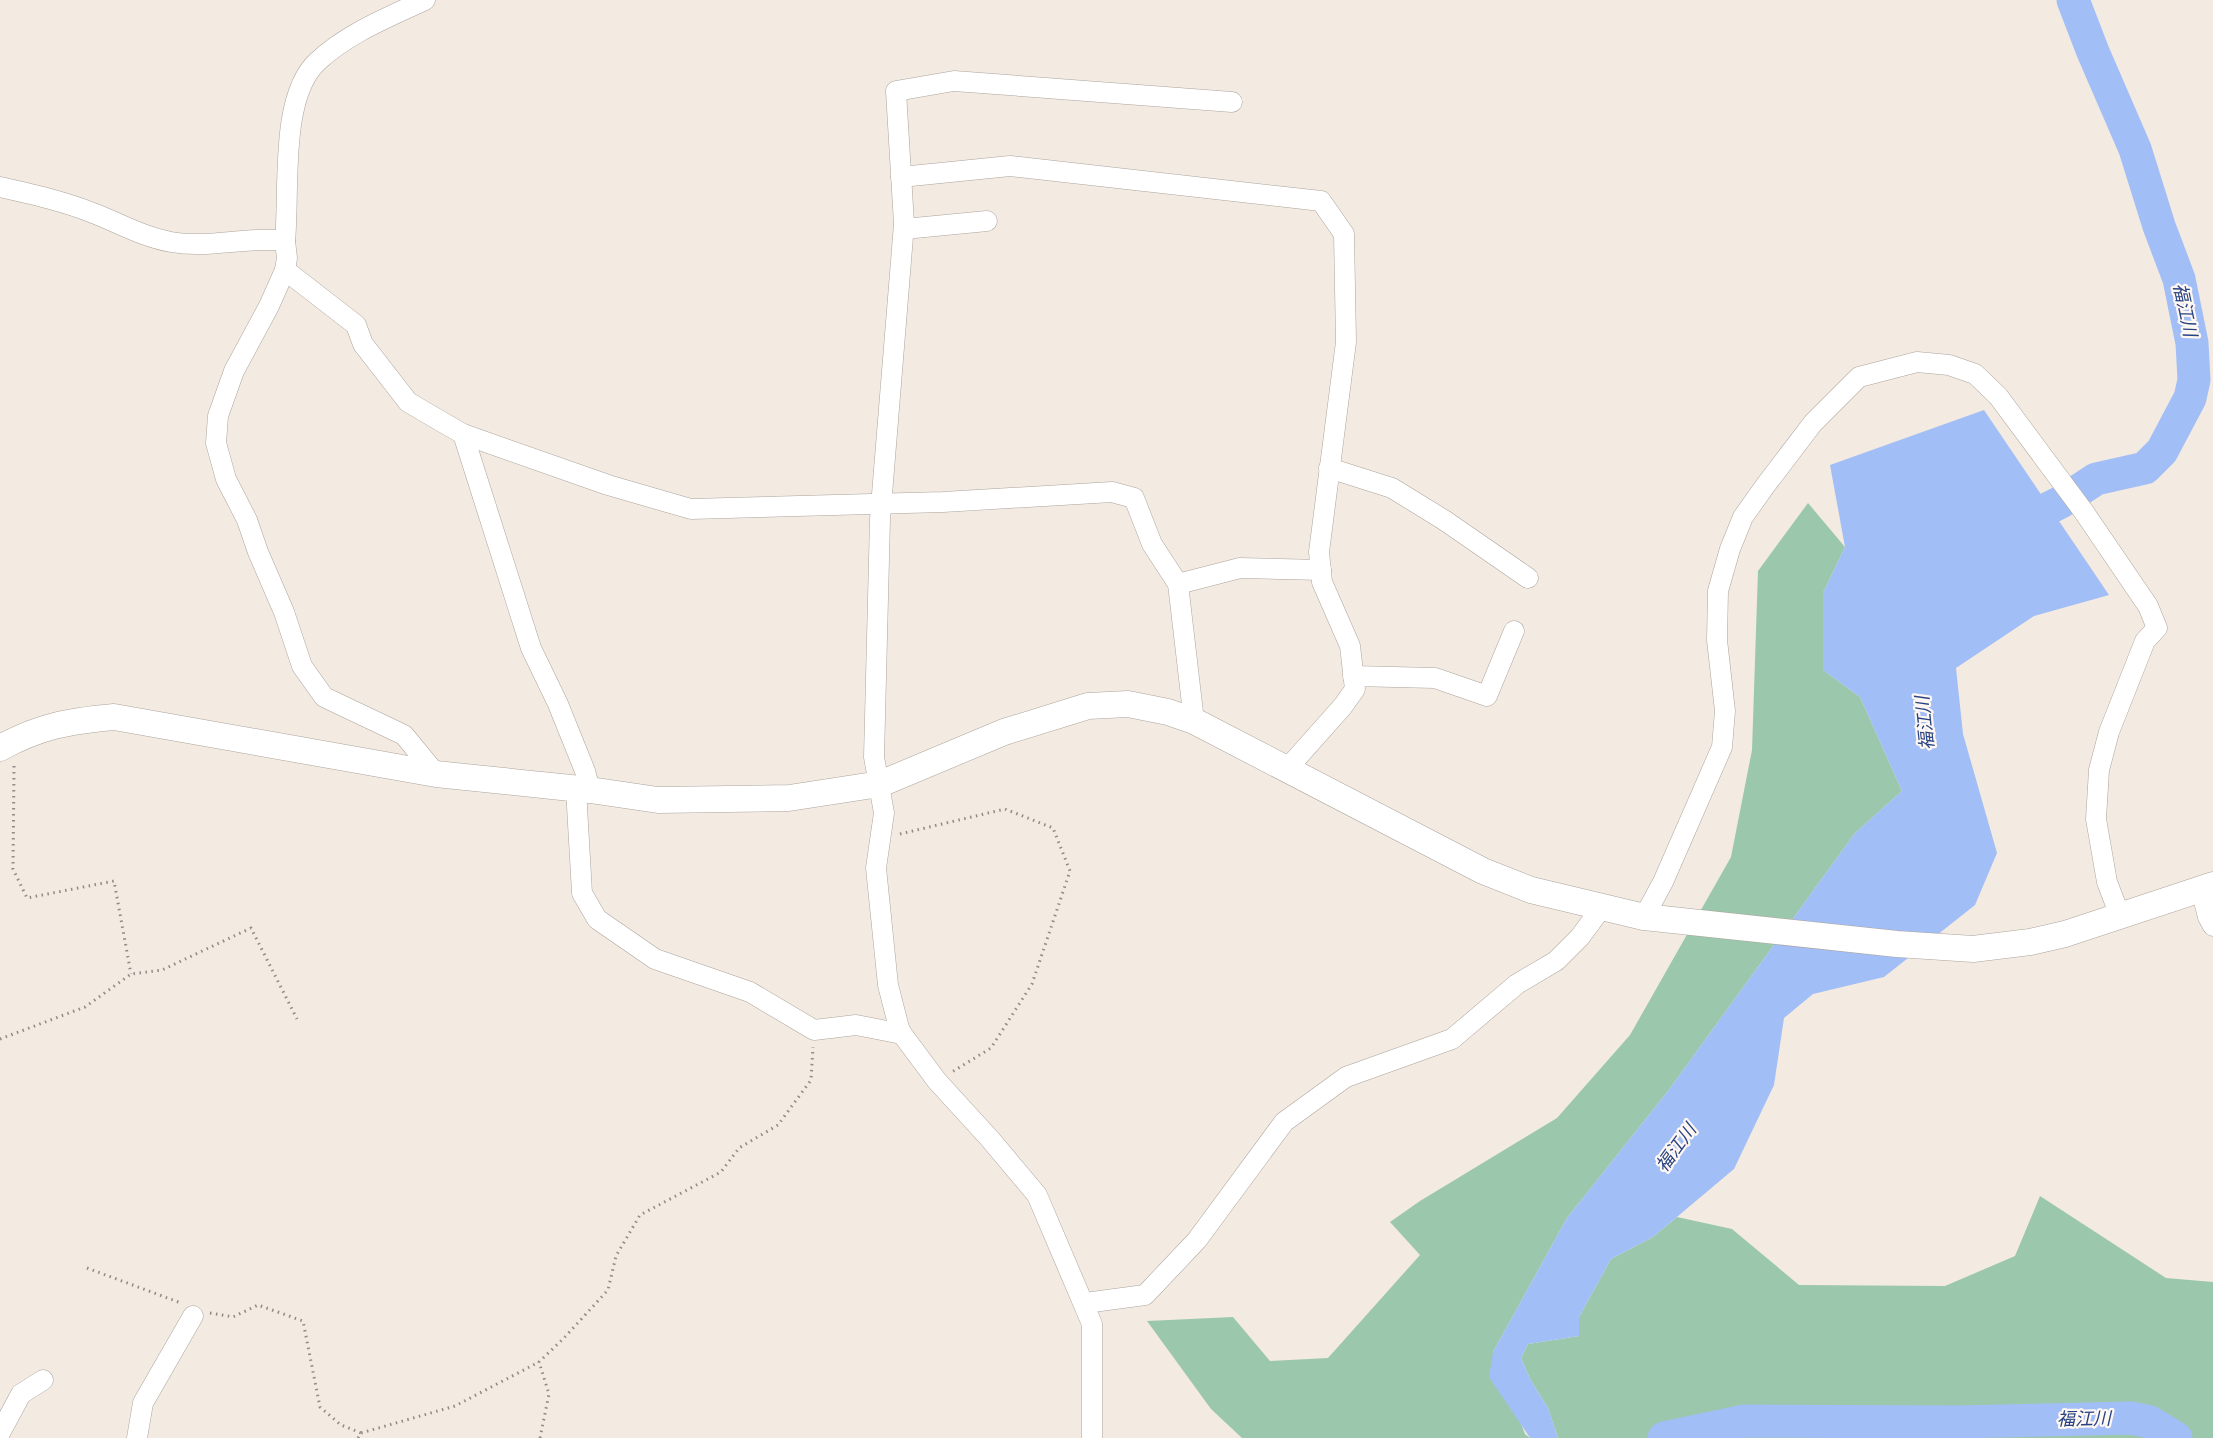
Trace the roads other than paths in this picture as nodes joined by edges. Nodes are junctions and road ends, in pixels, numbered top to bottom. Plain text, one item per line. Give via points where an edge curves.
1 (425, 0) edge
2 (1232, 102) dead end
3 (901, 177) junction
4 (0, 187) edge
5 (987, 221) dead end
6 (904, 229) junction
7 (285, 241) junction
8 (285, 270) junction
9 (463, 434) junction
10 (1329, 468) junction
11 (883, 504) junction
12 (1321, 570) junction
13 (1528, 578) dead end
14 (1178, 584) junction
15 (1514, 631) dead end
16 (1353, 676) junction
17 (1194, 721) junction
18 (7, 744) edge
19 (1287, 769) junction
20 (436, 774) junction
21 (879, 784) junction
22 (583, 789) junction
23 (2207, 887) edge
24 (1602, 907) junction
25 (2120, 916) junction
26 (1644, 917) junction
27 (2213, 926) edge
28 (902, 1034) junction
29 (1084, 1303) junction
30 (194, 1311) road end
31 (43, 1380) dead end
32 (0, 1433) edge
33 (137, 1438) edge
34 (1092, 1438) edge

1 - 7 street via 340,44 303,79 290,131
2 - 3 street via 954,81 896,91
3 - 6 street
3 - 10 street via 1010,166 1321,201 1344,234 1346,342
4 - 7 street via 45,197 173,242
5 - 6 street
6 - 11 street
7 - 8 street
8 - 9 street via 356,325 363,344 408,402
8 - 20 street via 234,371 218,416 216,443 226,479 247,520 302,666 324,697 404,735
9 - 11 street via 608,485 691,509
9 - 22 street via 531,648 585,771
10 - 12 street via 1319,552
10 - 13 street via 1392,488
11 - 14 street via 1112,492 1134,498 1152,544
11 - 21 street via 874,757
12 - 14 street via 1240,568
12 - 16 street via 1322,582 1350,646
14 - 17 street
15 - 16 street via 1487,696 1435,678
16 - 19 street via 1355,689 1343,706
17 - 19 street
17 - 21 street via 1128,704 1088,706 1004,732
18 - 20 street via 71,721 114,717
19 - 24 street via 1483,871 1531,890
20 - 22 street
21 - 22 street via 789,798 658,800
21 - 28 street via 884,813 876,868 888,985
22 - 28 street via 582,893 597,919 655,959 750,992 814,1030 856,1025
23 - 25 street
23 - 27 street via 2208,917
24 - 26 street
24 - 29 street via 1556,961 1517,984 1452,1039 1347,1077 1284,1122 1197,1240 1145,1295
25 - 26 street via 2030,942 1973,949
25 - 26 street via 2107,882 2096,819 2099,770 2109,732 2145,641 2157,628 2148,606 2078,503 1998,396 1975,374 1949,365 1917,362 1859,377 1813,423 1743,517 1718,591 1717,640 1725,711 1722,747
28 - 29 street via 1037,1195
29 - 34 street via 1092,1324
30 - 33 street via 143,1403
31 - 32 street via 21,1394

